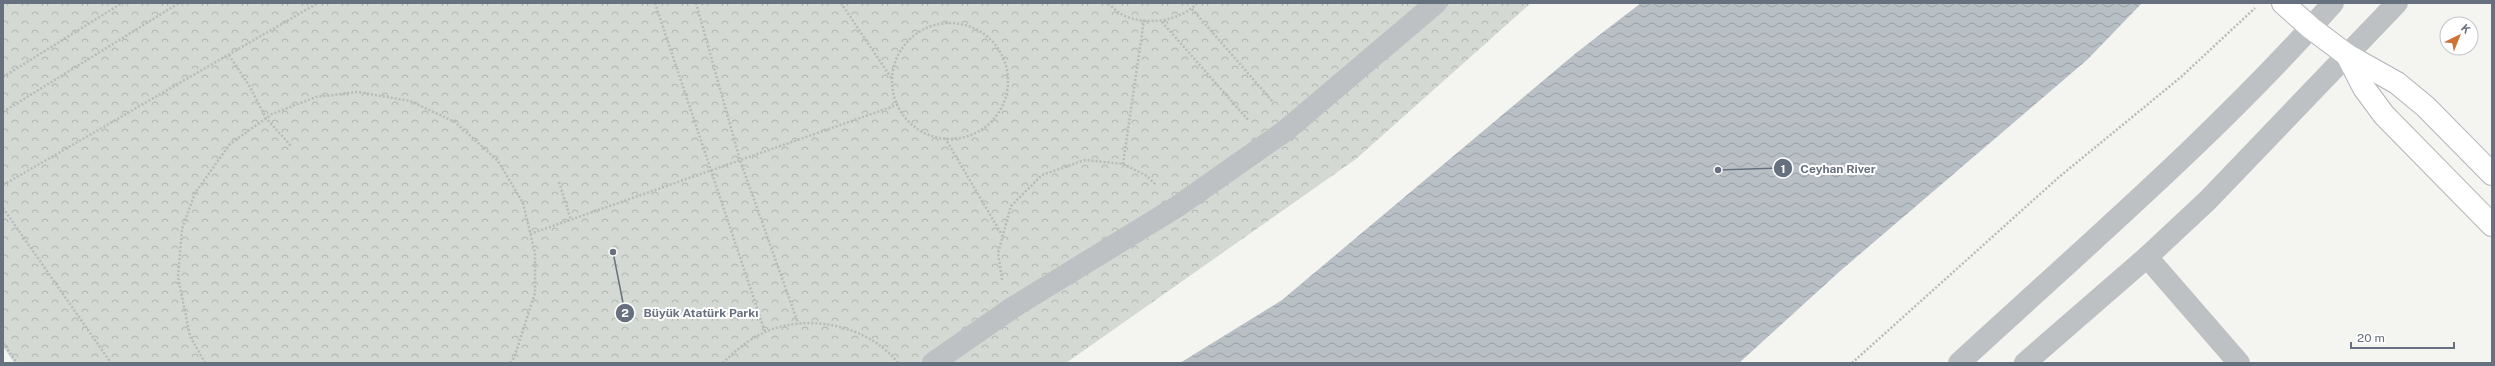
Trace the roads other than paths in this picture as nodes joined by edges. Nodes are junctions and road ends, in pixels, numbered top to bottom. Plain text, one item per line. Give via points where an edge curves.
1 (1436, 3) edge
2 (2284, 3) edge
3 (2333, 3) edge
4 (2397, 3) edge
5 (2311, 28) junction
6 (2347, 55) junction
7 (2492, 174) edge
8 (2492, 225) edge
9 (2147, 257) junction
10 (933, 363) edge
11 (1959, 363) edge
12 (2025, 363) edge
13 (2239, 363) edge

1 - 10 street via 1269,143 1178,206 1012,308
2 - 5 main road
3 - 5 street
4 - 6 street
5 - 6 main road
5 - 11 street via 2180,159
6 - 7 main road via 2397,83 2426,107
6 - 8 main road via 2364,88 2384,115
6 - 9 street via 2208,200
9 - 12 street
9 - 13 street

